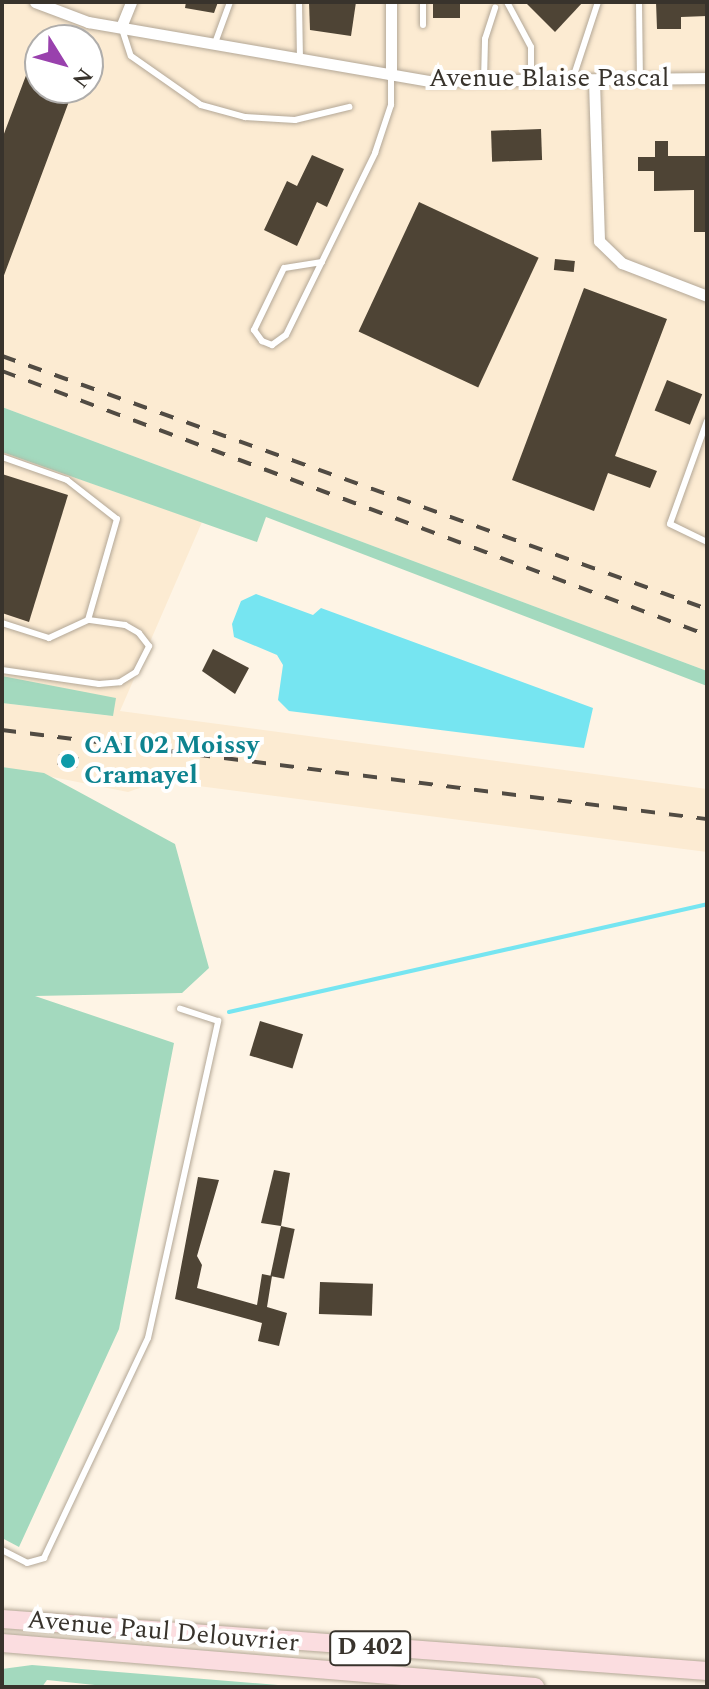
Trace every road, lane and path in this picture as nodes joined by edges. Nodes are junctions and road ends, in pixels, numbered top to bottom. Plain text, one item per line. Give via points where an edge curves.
1 (35, 2) edge
2 (131, 2) edge
3 (230, 2) edge
4 (299, 2) edge
5 (391, 2) edge
6 (423, 2) edge
7 (507, 2) edge
8 (598, 2) edge
9 (639, 2) edge
10 (495, 8) dead end
11 (423, 25) dead end
12 (121, 27) junction
13 (215, 43) junction
14 (300, 57) junction
15 (391, 75) junction
16 (707, 78) edge
17 (640, 80) junction
18 (484, 81) junction
19 (531, 81) junction
20 (572, 81) junction
21 (594, 81) junction
22 (349, 107) dead end
23 (322, 262) junction
24 (707, 296) edge
25 (707, 421) edge
26 (703, 443) edge
27 (2, 457) edge
28 (707, 542) edge
29 (88, 620) junction
30 (2, 623) edge
31 (2, 670) edge
32 (180, 1009) dead end
33 (2, 1550) edge
34 (2, 1619) edge
35 (2, 1643) edge
36 (707, 1671) edge
37 (535, 1687) edge

1 - 12 street, Avenue Blaise Pascal via 88,22
2 - 12 street
3 - 13 lane
4 - 14 lane
5 - 15 street
6 - 11 lane
7 - 19 lane via 531,47
8 - 20 lane
9 - 17 lane
10 - 18 lane via 485,39
12 - 13 street, Avenue Blaise Pascal
12 - 22 lane via 131,56 201,105 245,117 295,120
13 - 14 street, Avenue Blaise Pascal
14 - 15 street, Avenue Blaise Pascal
15 - 18 street, Avenue Blaise Pascal
15 - 23 lane via 391,105 375,153
16 - 17 street, Avenue Blaise Pascal
17 - 21 street, Avenue Blaise Pascal
18 - 19 street, Avenue Blaise Pascal
19 - 20 street, Avenue Blaise Pascal
20 - 21 street, Avenue Blaise Pascal
21 - 24 street via 599,241 622,263
23 - 23 lane via 284,268 254,330 262,341 272,345 286,335
25 - 26 lane
26 - 28 lane via 670,524
27 - 29 lane via 67,480 117,519
29 - 30 lane via 49,638
29 - 31 lane via 125,625 145,640 147,656 136,672 120,682 99,684
32 - 33 lane via 218,1021 148,1338 44,1558 27,1563
34 - 36 main road, Avenue Paul Delouvrier / D 402
35 - 37 main road, Avenue Paul Delouvrier / D 402

